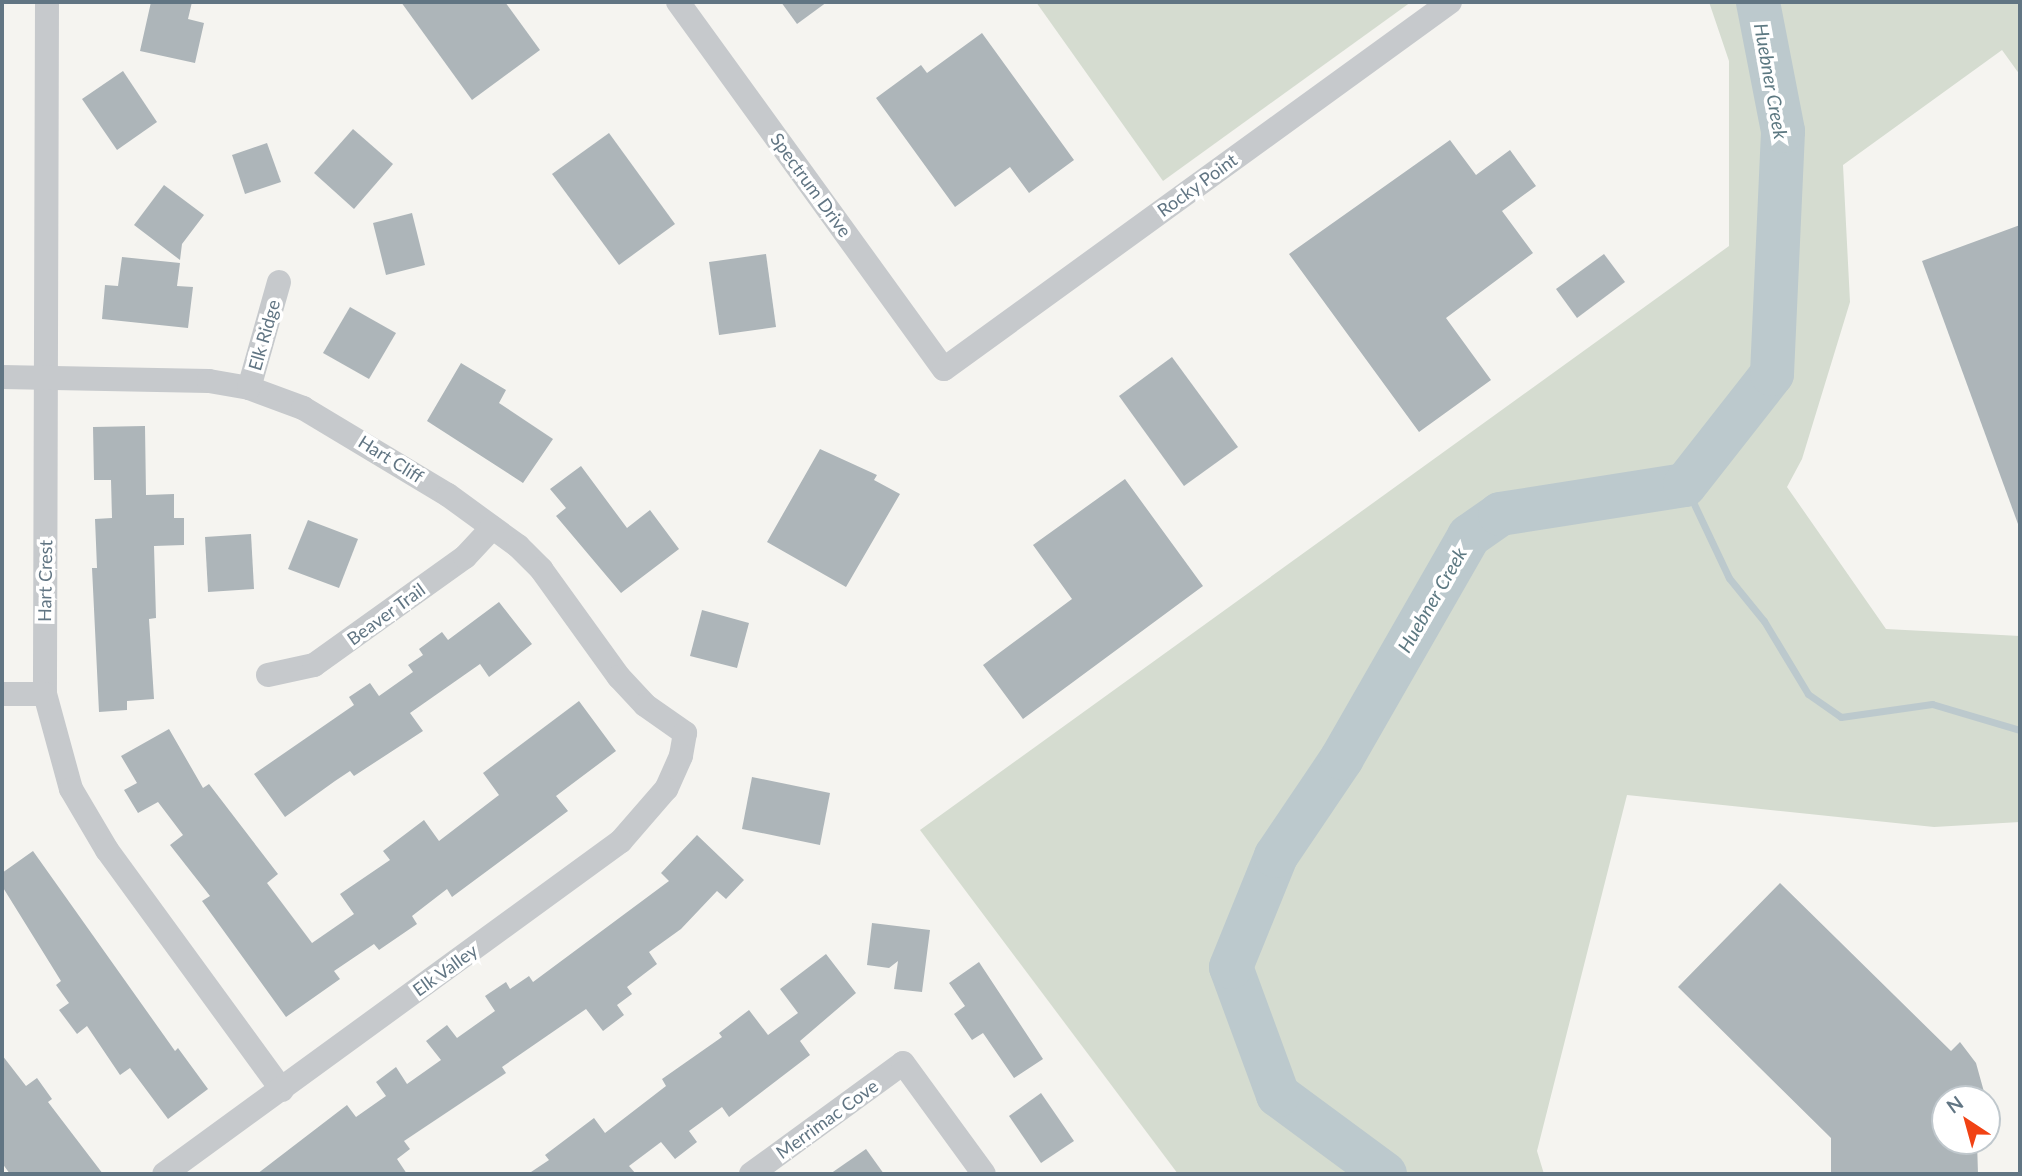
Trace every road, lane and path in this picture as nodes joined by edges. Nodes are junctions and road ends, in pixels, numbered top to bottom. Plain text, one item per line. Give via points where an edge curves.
1 (47, 2) edge
2 (678, 2) edge
3 (1450, 2) edge
4 (279, 282) dead end
5 (944, 369) joint
6 (2, 377) edge
7 (47, 377) junction
8 (248, 388) junction
9 (492, 528) junction
10 (268, 675) dead end
11 (2, 694) edge
12 (45, 694) junction
13 (685, 733) joint
14 (282, 1090) junction
15 (164, 1174) edge
16 (751, 1174) edge
17 (984, 1174) edge

1 - 7 street, Hart Crest
2 - 5 street, Spectrum Drive
3 - 5 street, Rocky Point
4 - 8 street, Elk Ridge
6 - 7 street, Hart Cliff
7 - 8 street, Hart Cliff via 209,381
7 - 12 street, Hart Crest
8 - 9 street, Hart Cliff via 303,408 372,447
9 - 10 street, Beaver Trail via 465,557 314,665
9 - 13 street, Hart Cliff via 541,569 618,677 645,705
11 - 12 street
12 - 14 street, Hart Crest via 71,789 107,850
13 - 14 street, Elk Valley via 681,757 666,789 621,841
14 - 15 street, Elk Valley
16 - 17 street, Merrimac Cove via 904,1063

